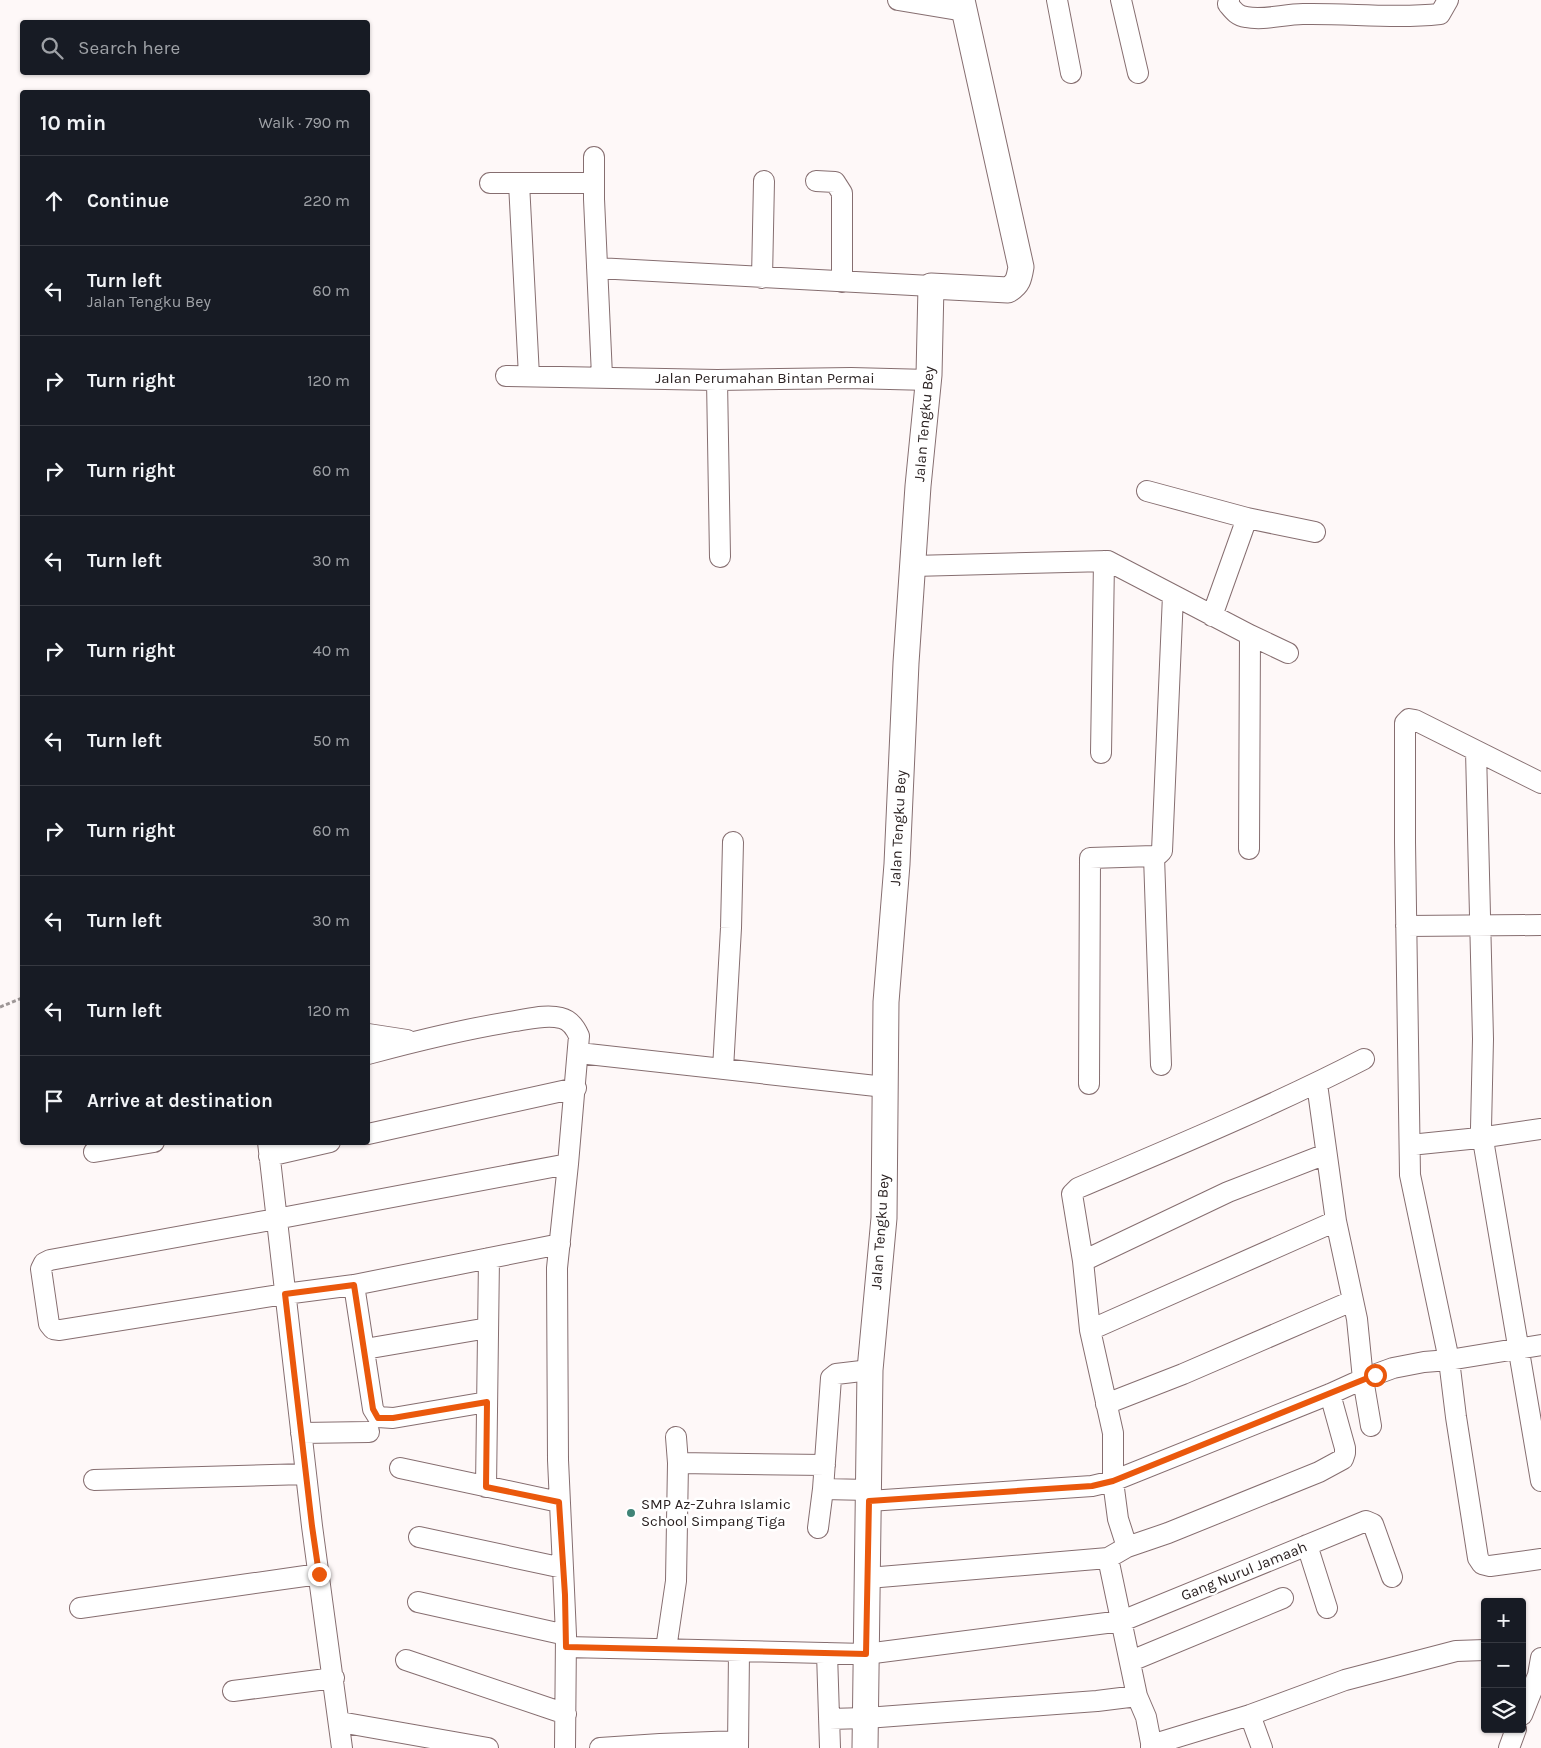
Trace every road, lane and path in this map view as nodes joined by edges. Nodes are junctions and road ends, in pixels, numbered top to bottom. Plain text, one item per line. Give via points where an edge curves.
1 (898, 0) edge
2 (1057, 0) edge
3 (1121, 0) edge
4 (1229, 0) edge
5 (1448, 0) edge
6 (963, 6) edge
7 (1303, 7) edge
8 (1373, 8) edge
9 (1071, 72) dead end
10 (1138, 72) dead end
11 (594, 157) dead end
12 (764, 181) dead end
13 (816, 181) dead end
14 (490, 183) dead end
15 (519, 183) junction
16 (594, 183) junction
17 (596, 268) junction
18 (762, 278) junction
19 (842, 282) junction
20 (931, 286) junction
21 (506, 376) dead end
22 (529, 376) junction
23 (602, 376) junction
24 (716, 380) junction
25 (928, 380) junction
26 (1147, 491) dead end
27 (1247, 518) junction
28 (1315, 532) dead end
29 (720, 557) dead end
30 (1104, 561) junction
31 (913, 566) junction
32 (1173, 595) junction
33 (1212, 616) junction
34 (1250, 636) junction
35 (1288, 653) dead end
36 (1476, 750) junction
37 (1101, 753) dead end
38 (1541, 783) edge
39 (733, 842) dead end
40 (1250, 849) dead end
41 (1154, 856) junction
42 (1479, 925) junction
43 (1541, 925) edge
44 (1406, 926) junction
45 (20, 999) edge
46 (0, 1007) edge
47 (370, 1034) edge
48 (414, 1041) junction
49 (370, 1053) edge
50 (579, 1053) junction
51 (1364, 1059) dead end
52 (1161, 1064) dead end
53 (722, 1069) junction
54 (1089, 1084) dead end
55 (1317, 1084) junction
56 (885, 1087) junction
57 (576, 1088) junction
58 (1541, 1129) edge
59 (370, 1134) edge
60 (1483, 1138) junction
61 (136, 1145) edge
62 (304, 1145) edge
63 (1410, 1145) junction
64 (269, 1149) edge
65 (94, 1152) dead end
66 (1326, 1154) junction
67 (568, 1164) junction
68 (276, 1219) junction
69 (1336, 1221) junction
70 (560, 1244) junction
71 (489, 1258) junction
72 (1083, 1261) junction
73 (354, 1285) junction
74 (285, 1294) junction
75 (1352, 1301) junction
76 (488, 1328) junction
77 (1090, 1330) junction
78 (1541, 1345) edge
79 (1520, 1348) junction
80 (365, 1349) junction
81 (1449, 1360) junction
82 (870, 1370) junction
83 (1363, 1379) junction
84 (1330, 1394) junction
85 (487, 1402) junction
86 (1106, 1404) junction
87 (1371, 1426) dead end
88 (369, 1432) dead end
89 (301, 1433) junction
90 (676, 1437) dead end
91 (678, 1464) junction
92 (825, 1465) junction
93 (400, 1468) dead end
94 (306, 1474) junction
95 (94, 1480) dead end
96 (1113, 1481) junction
97 (1541, 1481) edge
98 (486, 1487) junction
99 (823, 1489) junction
100 (869, 1495) junction
101 (559, 1502) junction
102 (818, 1528) dead end
103 (419, 1537) dead end
104 (1308, 1545) junction
105 (1126, 1547) junction
106 (1108, 1558) junction
107 (1541, 1559) edge
108 (563, 1568) junction
109 (319, 1574) junction
110 (1392, 1577) dead end
111 (868, 1578) junction
112 (1283, 1598) dead end
113 (418, 1602) dead end
114 (80, 1608) dead end
115 (1327, 1608) dead end
116 (1122, 1621) junction
117 (566, 1641) junction
118 (666, 1649) junction
119 (1481, 1650) edge
120 (739, 1651) junction
121 (828, 1653) junction
122 (866, 1654) junction
123 (1526, 1657) edge
124 (406, 1660) dead end
125 (1131, 1661) junction
126 (1540, 1667) edge
127 (334, 1678) junction
128 (233, 1691) dead end
129 (1137, 1696) junction
130 (1526, 1704) edge
131 (566, 1714) junction
132 (1250, 1715) junction
133 (829, 1718) junction
134 (866, 1718) junction
135 (340, 1722) junction
136 (1515, 1733) edge
137 (738, 1745) edge
138 (660, 1746) edge
139 (1151, 1747) edge
140 (342, 1748) edge
141 (488, 1748) edge
142 (565, 1748) edge
143 (600, 1748) edge
144 (830, 1748) edge
145 (865, 1748) edge
146 (1262, 1748) edge
147 (1509, 1748) edge

1 - 6 street
2 - 9 street
3 - 10 street
4 - 7 street via 1233,10 1244,17 1255,18
5 - 8 street via 1440,14 1418,16
6 - 20 main road via 1021,267 1016,285 1008,290
7 - 8 street
11 - 16 street
12 - 18 street
13 - 19 street via 835,182 842,193
14 - 15 street
15 - 16 street
15 - 22 street
16 - 17 street
17 - 18 street
17 - 23 street
18 - 19 street
19 - 20 street
20 - 25 main road, Jalan Tengku Bey
21 - 22 street, Jalan Perumahan Bintan Permai
22 - 23 street, Jalan Perumahan Bintan Permai
23 - 24 street, Jalan Perumahan Bintan Permai
24 - 25 street, Jalan Perumahan Bintan Permai
24 - 29 street
25 - 31 main road, Jalan Tengku Bey
26 - 27 street
27 - 28 street
27 - 33 street
30 - 31 street
30 - 32 street
30 - 37 street
31 - 56 main road, Jalan Tengku Bey via 886,1002
32 - 33 street
32 - 41 street via 1162,851
33 - 34 street
34 - 35 street
34 - 40 street
36 - 38 street
36 - 42 street
36 - 44 street via 1415,720 1409,719 1405,723
39 - 53 street
41 - 52 street
41 - 54 street via 1090,858
42 - 43 street
42 - 44 street
42 - 60 street
44 - 63 street
45 - 46 path
47 - 48 street
48 - 49 street
48 - 50 street via 545,1017 561,1018 571,1022 575,1028 579,1036
50 - 53 street
50 - 57 street
51 - 55 street
53 - 56 street
55 - 66 street
55 - 72 street via 1074,1190 1072,1198
56 - 82 main road, Jalan Tengku Bey via 884,1218
57 - 59 street
57 - 67 street
58 - 60 street
60 - 63 street
60 - 79 street
61 - 65 street
62 - 64 street
63 - 81 street via 1410,1175
64 - 68 street
66 - 69 street
66 - 72 street via 1228,1192
67 - 68 street
67 - 70 street
68 - 74 street
68 - 74 street via 50,1260 41,1269 49,1324 60,1330
69 - 75 street
69 - 77 street
70 - 71 street
70 - 101 street via 556,1268
71 - 73 street
71 - 76 street
72 - 77 street
73 - 74 street
73 - 80 street
74 - 89 street
75 - 83 street
75 - 86 street
76 - 80 street
76 - 85 street
77 - 86 street
78 - 79 street
79 - 81 street
79 - 97 street
80 - 85 street via 373,1409 378,1418
81 - 83 street via 1393,1368
81 - 107 street via 1478,1558 1482,1564 1490,1566
82 - 92 street via 836,1374 831,1378
82 - 100 main road, Jalan Tengku Bey
83 - 84 street
83 - 87 street
84 - 96 street
84 - 105 street via 1344,1448 1343,1458 1319,1472 1238,1506
85 - 98 street
86 - 96 street via 1113,1433
88 - 89 street
89 - 94 street
90 - 91 street
91 - 92 street
91 - 118 street via 676,1581
92 - 99 street
93 - 98 street
94 - 95 street
94 - 109 street
96 - 100 street via 1092,1486
96 - 105 street
98 - 101 street
99 - 100 street
99 - 102 street
100 - 111 main road, Jalan Tengku Bey
101 - 108 street
103 - 108 street
104 - 110 street, Gang Nurul Jamaah via 1366,1520 1373,1524
104 - 115 street
104 - 116 street, Gang Nurul Jamaah
105 - 106 street
106 - 111 street
106 - 116 street
108 - 117 street
109 - 114 street
109 - 127 street
111 - 122 main road, Jalan Tengku Bey
112 - 125 street
113 - 117 street, Gang Nurul Jamaah
116 - 122 street, Gang Nurul Jamaah
116 - 125 street
117 - 118 street, Gang Nurul Jamaah
117 - 131 street
118 - 120 street, Gang Nurul Jamaah
119 - 132 street via 1456,1652 1345,1680
120 - 121 street, Gang Nurul Jamaah
120 - 137 street
121 - 122 street, Gang Nurul Jamaah
121 - 133 street
122 - 134 main road, Jalan Tengku Bey
123 - 126 street
124 - 131 street
125 - 129 street
126 - 130 street
127 - 128 street
127 - 135 street
129 - 134 street
129 - 139 street via 1146,1717
131 - 142 street
132 - 139 street
132 - 146 street
133 - 134 street
133 - 144 street
134 - 145 main road, Jalan Tengku Bey
135 - 140 street
135 - 141 street
136 - 147 street
137 - 138 street
138 - 143 street

